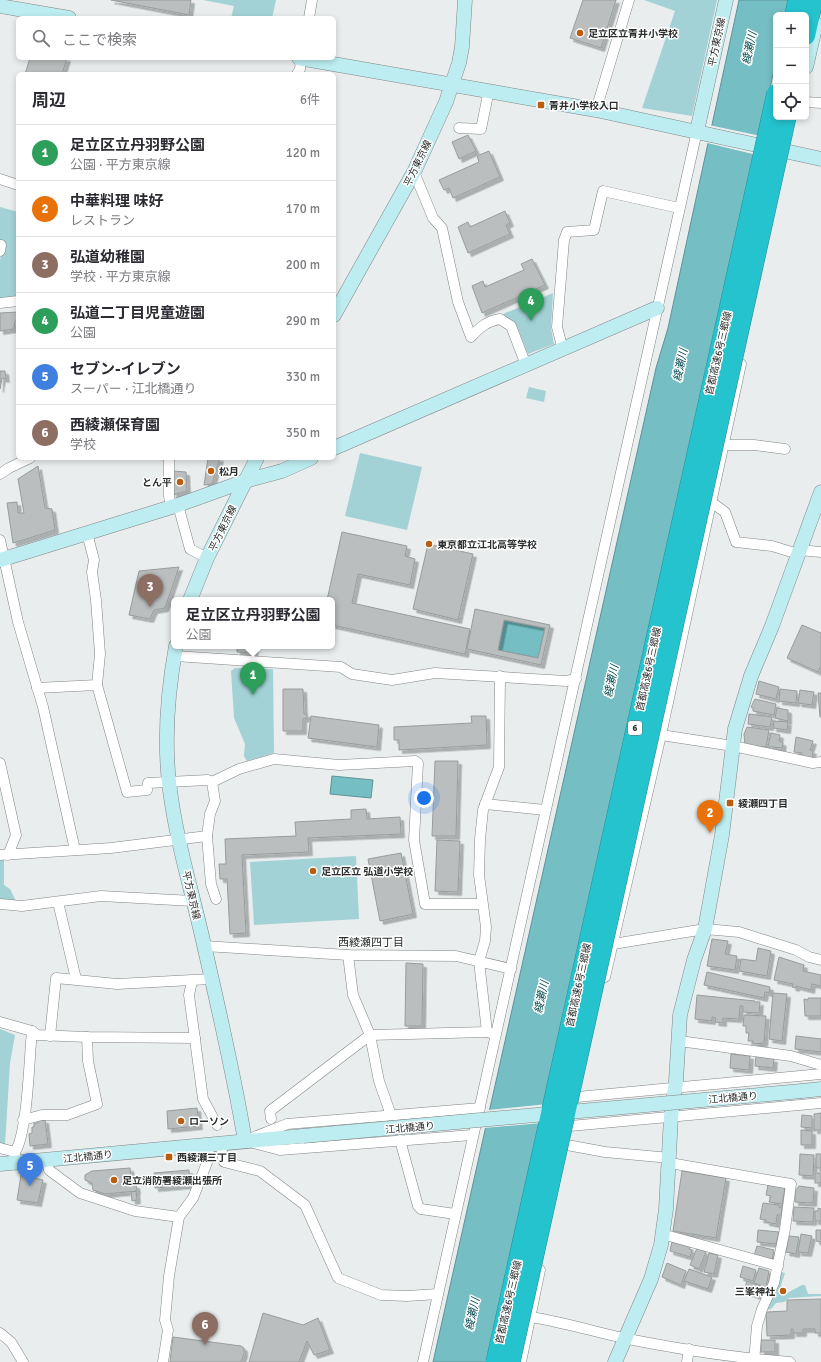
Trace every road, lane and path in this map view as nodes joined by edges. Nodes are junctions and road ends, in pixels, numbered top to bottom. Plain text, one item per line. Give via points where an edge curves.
1 (312, 0) edge
2 (465, 0) edge
3 (629, 0) edge
4 (726, 0) edge
5 (797, 0) edge
6 (814, 0) edge
7 (821, 5) edge
8 (0, 6) edge
9 (795, 12) edge
10 (58, 16) edge
11 (308, 16) edge
12 (809, 22) edge
13 (809, 55) edge
14 (300, 60) edge
15 (312, 60) edge
16 (298, 72) edge
17 (452, 84) junction
18 (489, 90) junction
19 (809, 102) edge
20 (821, 103) edge
21 (773, 108) edge
22 (596, 110) junction
23 (786, 120) edge
24 (793, 120) edge
25 (459, 128) dead end
26 (701, 132) junction
27 (783, 150) junction
28 (821, 159) edge
29 (414, 172) junction
30 (0, 179) edge
31 (16, 184) edge
32 (679, 208) junction
33 (0, 245) edge
34 (0, 251) edge
35 (16, 301) edge
36 (0, 303) edge
37 (657, 308) junction
38 (336, 311) edge
39 (563, 350) junction
40 (526, 365) junction
41 (724, 445) junction
42 (336, 447) edge
43 (785, 449) dead end
44 (26, 460) edge
45 (170, 460) edge
46 (256, 460) edge
47 (307, 460) edge
48 (0, 474) edge
49 (245, 481) junction
50 (821, 492) edge
51 (711, 502) junction
52 (174, 506) junction
53 (87, 533) junction
54 (0, 540) edge
55 (798, 552) junction
56 (821, 552) edge
57 (207, 558) junction
58 (2, 559) edge
59 (191, 597) edge
60 (176, 651) edge
61 (500, 676) junction
62 (576, 679) junction
63 (97, 685) junction
64 (37, 688) junction
65 (661, 735) junction
66 (733, 746) junction
67 (821, 762) edge
68 (0, 763) edge
69 (169, 782) junction
70 (212, 782) junction
71 (4, 793) edge
72 (485, 804) junction
73 (545, 810) junction
74 (207, 836) junction
75 (180, 839) junction
76 (76, 850) junction
77 (4, 855) edge
78 (216, 899) dead end
79 (193, 900) junction
80 (58, 902) junction
81 (0, 904) edge
82 (482, 904) junction
83 (705, 929) junction
84 (613, 944) junction
85 (204, 946) junction
86 (348, 955) junction
87 (821, 960) edge
88 (478, 961) junction
89 (511, 968) junction
90 (211, 979) junction
91 (76, 980) junction
92 (192, 981) junction
93 (0, 1022) edge
94 (32, 1031) junction
95 (491, 1033) junction
96 (370, 1035) junction
97 (50, 1036) junction
98 (88, 1037) junction
99 (195, 1038) junction
100 (680, 1041) junction
101 (821, 1065) edge
102 (821, 1074) edge
103 (676, 1088) junction
104 (821, 1089) edge
105 (577, 1098) junction
106 (821, 1103) edge
107 (480, 1108) junction
108 (452, 1110) junction
109 (391, 1115) junction
110 (671, 1117) junction
111 (271, 1119) dead end
112 (23, 1120) junction
113 (217, 1125) dead end
114 (570, 1126) junction
115 (472, 1135) junction
116 (454, 1136) junction
117 (400, 1140) junction
118 (245, 1141) junction
119 (220, 1143) junction
120 (567, 1145) junction
121 (0, 1148) edge
122 (210, 1155) dead end
123 (16, 1158) junction
124 (47, 1160) junction
125 (670, 1160) junction
126 (0, 1164) edge
127 (455, 1214) junction
128 (179, 1217) junction
129 (662, 1234) junction
130 (778, 1266) junction
131 (438, 1294) junction
132 (531, 1317) junction
133 (0, 1333) edge
134 (624, 1338) junction
135 (688, 1349) junction
136 (16, 1352) junction
137 (754, 1361) edge
138 (12, 1362) edge
139 (23, 1362) edge
140 (163, 1362) edge
141 (423, 1362) edge
142 (495, 1362) edge
143 (511, 1362) edge
144 (521, 1362) edge
145 (615, 1362) edge
146 (687, 1362) edge
147 (790, 1362) edge

1 - 11 street
2 - 17 street, 平方東京線 via 462,47
3 - 22 street
4 - 26 street, 平方東京線
5 - 9 highway
6 - 12 highway
7 - 13 street
8 - 10 street
14 - 16 street
15 - 17 street
17 - 18 street
17 - 29 street, 平方東京線
18 - 22 street
18 - 25 street via 482,129
19 - 20 street
21 - 142 highway, 首都高速6号三郷線 / 6, bridge
22 - 26 street
23 - 143 highway, 首都高速6号三郷線 / 6, bridge
24 - 27 street
26 - 27 street
26 - 32 street
27 - 28 street
27 - 41 street
29 - 38 street, 平方東京線
29 - 40 street via 433,218 442,228 458,302 472,337 479,327 500,318 511,326
30 - 31 street
32 - 37 street
32 - 39 street via 603,191 594,230 567,232 564,240 557,327
33 - 34 street
35 - 36 street
37 - 39 street
37 - 62 street
39 - 40 street
40 - 42 street
41 - 43 street
41 - 51 street
44 - 48 street
45 - 52 street via 169,496
46 - 49 street, 平方東京線
47 - 49 street via 282,471
49 - 52 street
49 - 57 street, 平方東京線
50 - 55 street
51 - 55 street via 725,512 736,542
51 - 65 street
52 - 53 street
52 - 57 street via 190,549
53 - 58 street
53 - 63 street via 94,560 92,572 100,654
54 - 58 street
55 - 56 street
55 - 66 street via 751,676 735,729
57 - 59 street, 平方東京線
58 - 64 street
60 - 61 street via 341,667 352,674 392,680 435,673
60 - 69 street, 平方東京線 via 168,721
61 - 62 street via 566,681
61 - 72 street via 499,767
62 - 73 street
63 - 64 street
63 - 69 street via 127,792 147,790 148,783
64 - 76 street
65 - 66 street
65 - 84 street
66 - 67 street via 813,763
66 - 83 street via 722,835
68 - 71 street
69 - 70 street
69 - 75 street, 平方東京線
70 - 74 street via 214,801
70 - 82 street via 239,769 274,759 339,765 415,761 418,763 414,840 425,904
71 - 77 street via 16,834
72 - 73 street
72 - 82 street via 480,839 479,875
73 - 89 street
74 - 75 street
74 - 78 street via 211,884
75 - 76 street
75 - 79 street, 平方東京線
76 - 77 street
79 - 80 street via 101,896
79 - 85 street, 平方東京線
80 - 81 street via 22,906
80 - 91 street
82 - 88 street via 485,914 485,941
83 - 84 street
83 - 87 street via 739,932
83 - 100 street via 680,1014
84 - 105 street
85 - 86 street
85 - 90 street, 平方東京線
86 - 88 street via 456,956
86 - 96 street via 353,995
88 - 89 street
88 - 95 street
89 - 95 street
90 - 92 street
90 - 118 street, 平方東京線
91 - 92 street via 117,984
91 - 97 street via 56,978
92 - 99 street via 189,995
93 - 94 street
94 - 97 street via 37,1035
94 - 112 street
95 - 96 street
95 - 107 street
96 - 109 street via 379,1081
96 - 111 street via 270,1111
97 - 98 street
98 - 99 street
98 - 112 street via 88,1062 98,1104 67,1115 42,1115
99 - 113 street via 203,1099
100 - 101 street via 791,1056
100 - 103 street
102 - 103 street
103 - 105 street
103 - 110 street
104 - 118 street, 江北橋通り, bridge
105 - 114 street
106 - 110 street
107 - 108 street
107 - 115 street
108 - 109 street
108 - 116 street via 462,1117 464,1123 459,1134
109 - 118 street via 287,1124
110 - 114 street
110 - 125 street
112 - 123 street
114 - 120 street
115 - 116 street
115 - 127 street
116 - 117 street
117 - 118 street via 280,1150
117 - 127 street via 418,1206 421,1209
118 - 119 street, 江北橋通り
119 - 124 street, 江北橋通り
119 - 131 street via 224,1162 260,1171 304,1205 338,1278 381,1295
120 - 125 street
120 - 132 street
121 - 123 street
122 - 128 street via 193,1198
123 - 124 street, 江北橋通り
123 - 126 street, 江北橋通り
124 - 128 street via 49,1170 80,1193 135,1210
125 - 129 street
125 - 130 street via 791,1184
127 - 131 street
128 - 140 street via 169,1276 165,1320 168,1330
129 - 130 street
129 - 134 street via 651,1279
130 - 137 street via 774,1283 762,1309
131 - 141 street
132 - 134 street
132 - 144 street
133 - 136 street via 11,1342
134 - 135 street
134 - 145 street
135 - 137 street
135 - 146 street
136 - 138 street
136 - 139 street
137 - 147 street

